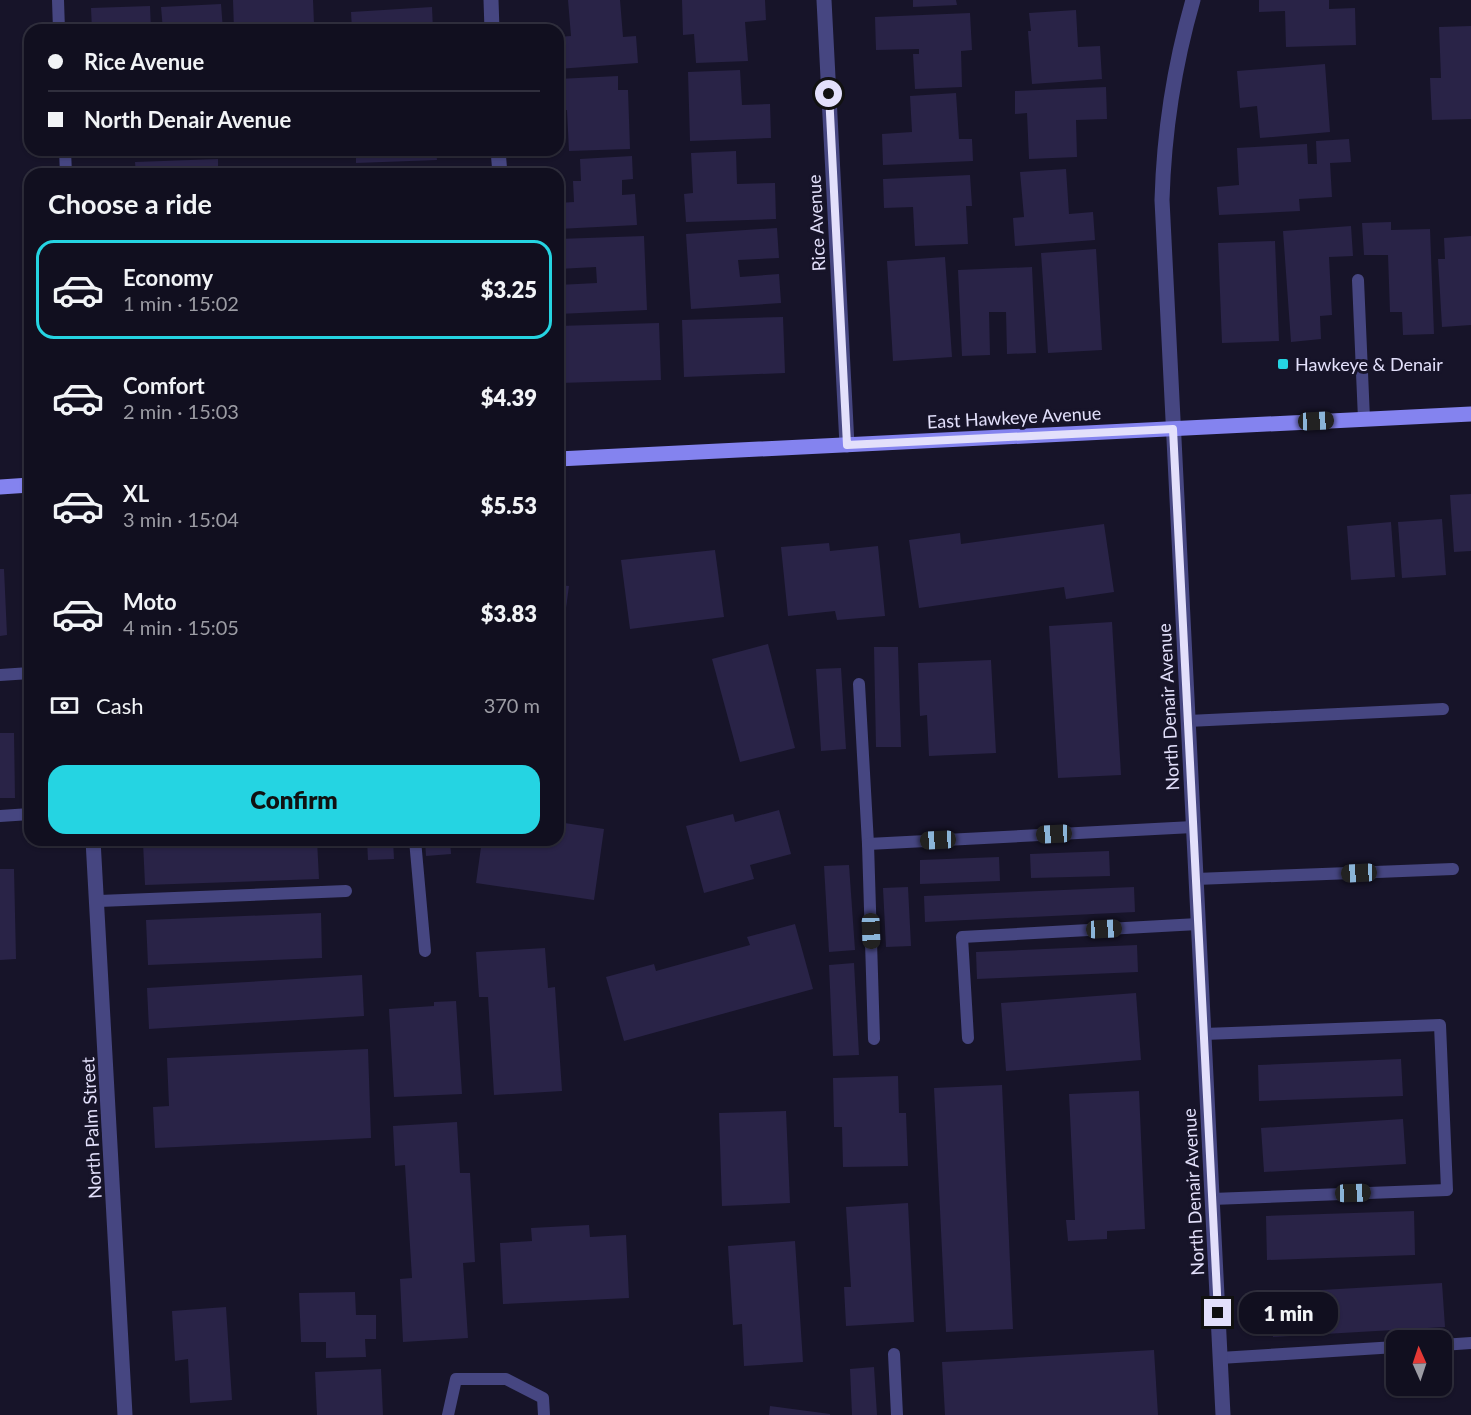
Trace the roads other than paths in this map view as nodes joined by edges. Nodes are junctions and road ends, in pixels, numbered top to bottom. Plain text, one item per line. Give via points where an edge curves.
1 (58, 0) edge
2 (491, 0) edge
3 (824, 0) edge
4 (1193, 0) edge
5 (59, 24) edge
6 (492, 24) edge
7 (1358, 280) dead end
8 (1471, 414) edge
9 (1364, 419) junction
10 (1173, 429) junction
11 (847, 445) junction
12 (564, 459) edge
13 (24, 485) edge
14 (0, 487) edge
15 (24, 673) edge
16 (0, 675) edge
17 (859, 684) dead end
18 (1443, 710) dead end
19 (1188, 721) junction
20 (24, 814) edge
21 (0, 816) edge
22 (1193, 827) junction
23 (868, 844) junction
24 (94, 846) edge
25 (416, 846) edge
26 (1453, 869) dead end
27 (1196, 879) junction
28 (346, 891) dead end
29 (99, 901) junction
30 (1198, 924) junction
31 (425, 951) dead end
32 (1204, 1034) junction
33 (968, 1038) dead end
34 (874, 1039) dead end
35 (1212, 1199) junction
36 (1471, 1343) edge
37 (1452, 1344) edge
38 (1386, 1348) edge
39 (894, 1354) dead end
40 (1220, 1358) junction
41 (125, 1415) edge
42 (448, 1415) edge
43 (544, 1415) edge
44 (897, 1415) edge
45 (1223, 1415) edge

1 - 5 lane
2 - 6 street
3 - 11 street, Rice Avenue
4 - 10 street, North Denair Avenue via 1174,74 1163,169
7 - 9 lane
8 - 9 street, East Hawkeye Avenue
9 - 10 street, East Hawkeye Avenue
10 - 11 street, East Hawkeye Avenue
10 - 19 street, North Denair Avenue
11 - 12 street, East Hawkeye Avenue
13 - 14 street
15 - 16 lane
17 - 23 lane
18 - 19 lane
19 - 22 street, North Denair Avenue
20 - 21 lane
22 - 23 lane
22 - 27 street, North Denair Avenue
23 - 34 lane
24 - 29 street, North Palm Street
25 - 31 lane
26 - 27 lane
27 - 30 street, North Denair Avenue
28 - 29 lane
29 - 41 street, North Palm Street
30 - 32 street, North Denair Avenue
30 - 33 lane via 962,937
32 - 35 street, North Denair Avenue
32 - 35 lane via 1440,1025 1447,1190
35 - 40 street, North Denair Avenue
36 - 37 lane
38 - 40 lane
39 - 44 lane
40 - 45 street, North Denair Avenue
42 - 43 lane via 456,1379 506,1379 543,1398

